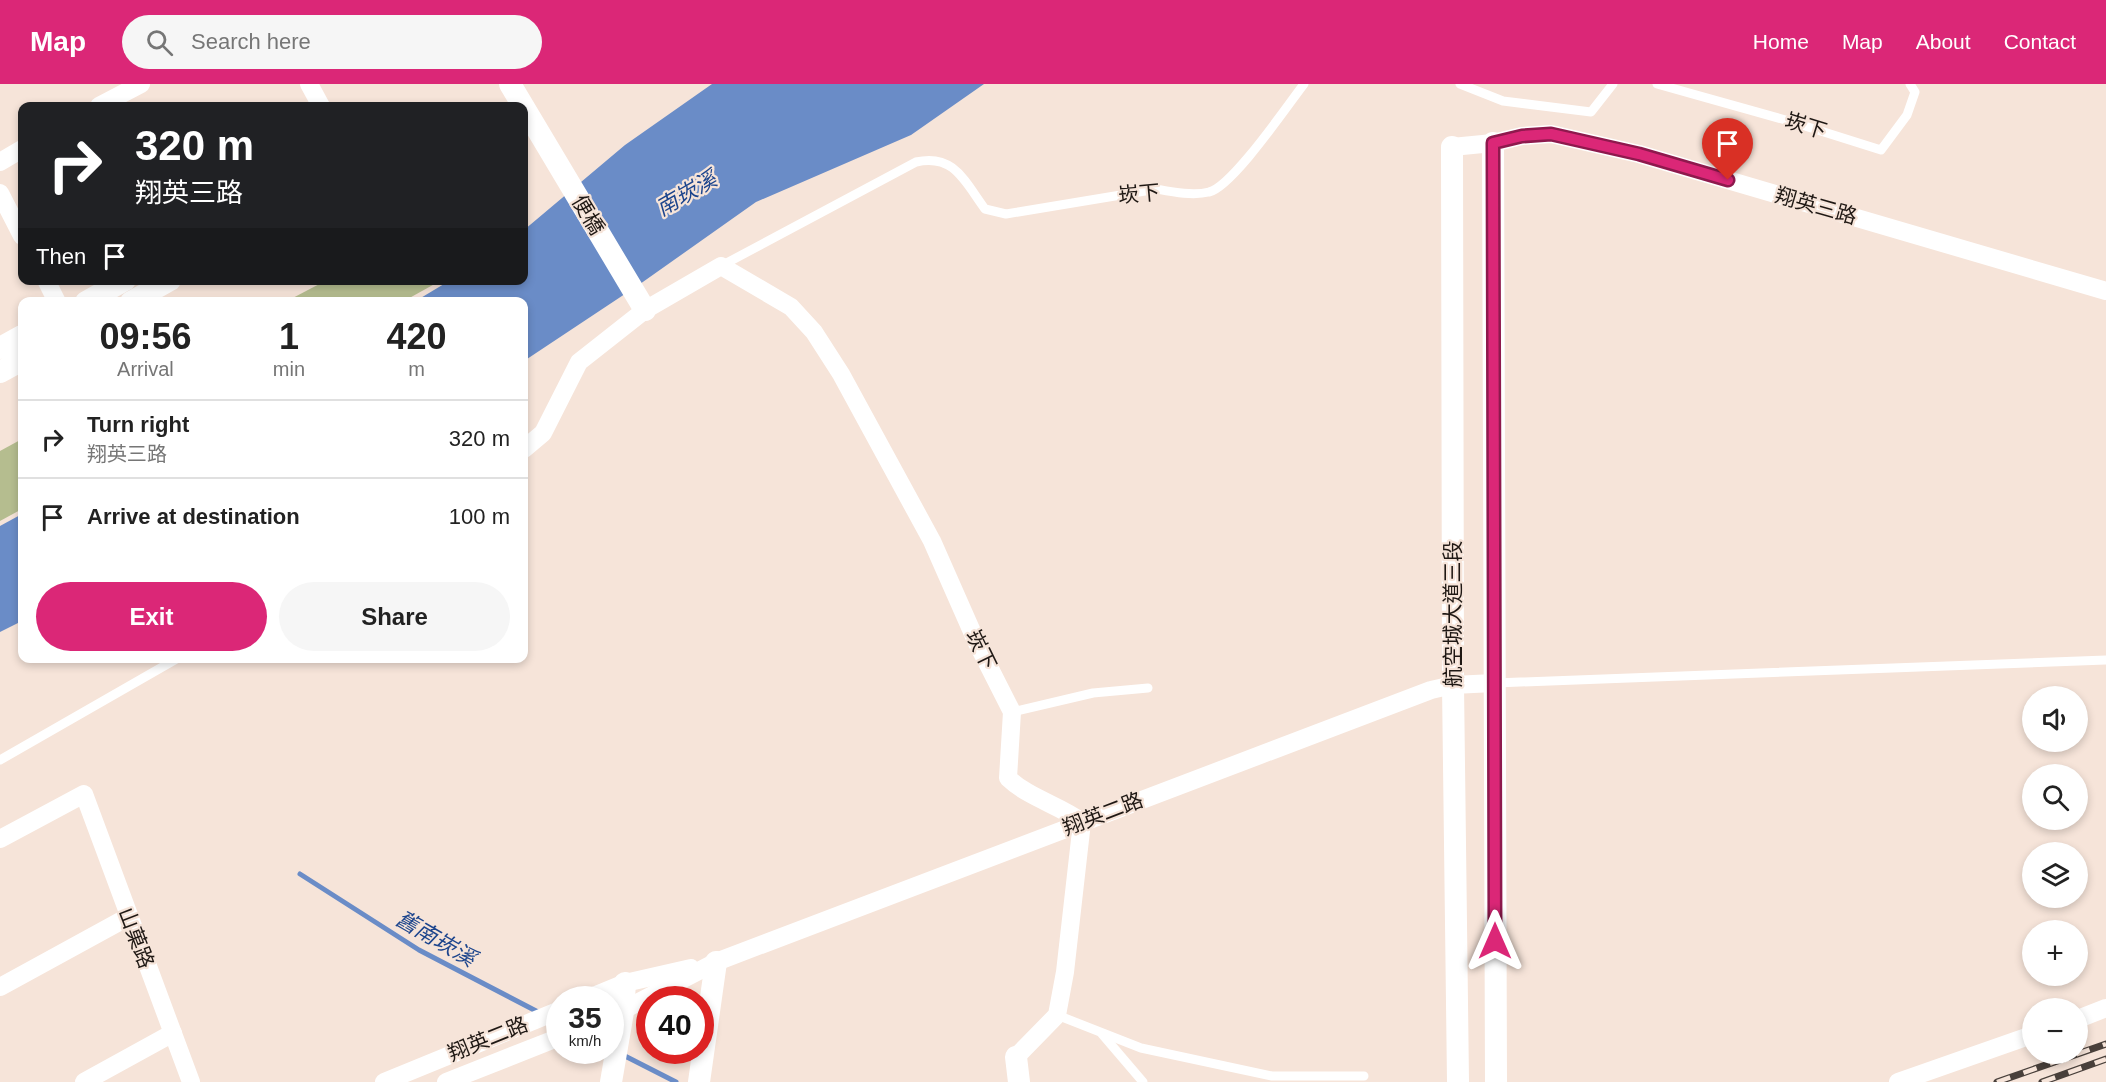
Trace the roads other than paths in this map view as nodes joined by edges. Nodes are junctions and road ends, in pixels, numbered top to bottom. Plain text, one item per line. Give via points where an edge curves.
1 (309, 84) edge
2 (510, 84) edge
3 (1304, 84) edge
4 (1460, 84) edge
5 (1613, 84) edge
6 (1657, 84) edge
7 (1910, 84) edge
8 (130, 86) edge
9 (105, 102) edge
10 (319, 102) edge
11 (521, 102) edge
12 (528, 115) edge
13 (1493, 143) junction
14 (1452, 147) joint
15 (18, 151) edge
16 (0, 162) edge
17 (0, 193) edge
18 (18, 228) edge
19 (722, 266) junction
20 (115, 285) edge
21 (161, 285) edge
22 (2106, 291) edge
23 (95, 297) edge
24 (140, 297) edge
25 (640, 302) junction
26 (18, 338) edge
27 (0, 348) edge
28 (18, 362) edge
29 (0, 372) edge
30 (528, 445) edge
31 (2106, 660) edge
32 (169, 663) edge
33 (1494, 683) junction
34 (1453, 685) junction
35 (1148, 688) dead end
36 (1012, 712) junction
37 (0, 760) edge
38 (1082, 822) junction
39 (0, 839) edge
40 (128, 917) junction
41 (716, 962) junction
42 (625, 983) junction
43 (618, 986) edge
44 (0, 987) edge
45 (624, 987) edge
46 (2106, 1008) edge
47 (624, 1010) edge
48 (1057, 1015) junction
49 (2088, 1015) edge
50 (546, 1016) edge
51 (1100, 1032) junction
52 (173, 1033) junction
53 (2022, 1039) edge
54 (546, 1043) edge
55 (1016, 1057) joint
56 (613, 1064) edge
57 (1364, 1077) dead end
58 (84, 1082) edge
59 (191, 1082) edge
60 (384, 1082) edge
61 (446, 1082) edge
62 (611, 1082) edge
63 (699, 1082) edge
64 (1019, 1082) edge
65 (1143, 1082) edge
66 (1458, 1082) edge
67 (1496, 1082) edge
68 (1898, 1082) edge

1 - 10 street
2 - 11 street, 便橋
3 - 19 lane, 崁下 via 1232,177 1210,192 1157,189 1006,214 985,208 949,164 929,159 916,162
4 - 5 lane via 1503,101 1591,112
6 - 7 lane, 崁下 via 1881,150 1907,116 1915,92
8 - 9 street
12 - 25 street, 便橋
13 - 14 street, 翔英三路
13 - 22 street, 翔英三路 via 1551,134 1639,154
13 - 33 street, 航空城大道三段
14 - 34 street, 航空城大道三段
15 - 16 street
17 - 18 street
19 - 25 street, 崁下
19 - 36 street, 崁下 via 791,307 814,332 932,541
20 - 23 street
21 - 24 street
25 - 30 street, 崁下 via 579,362 543,433
26 - 27 street
28 - 29 street
31 - 33 lane
32 - 37 lane
33 - 34 street, 翔英二路
33 - 67 street, 航空城大道三段
34 - 38 street, 翔英二路
34 - 66 street, 航空城大道三段
35 - 36 lane via 1093,693
36 - 38 street via 1008,778 1017,787
38 - 41 street, 翔英二路
38 - 48 street
39 - 40 street, 山菓路 via 84,794
40 - 44 street
40 - 52 street, 山菓路
41 - 42 street, 翔英二路
41 - 47 street, 翔英二路
41 - 63 street
42 - 43 street, 翔英二路
42 - 45 street
46 - 49 street
48 - 51 lane
48 - 55 street
50 - 60 street, 翔英二路
51 - 57 lane via 1141,1048 1272,1076
51 - 65 lane
52 - 58 street
52 - 59 street, 山菓路
53 - 68 street
54 - 61 street, 翔英二路
55 - 64 street
56 - 62 street

